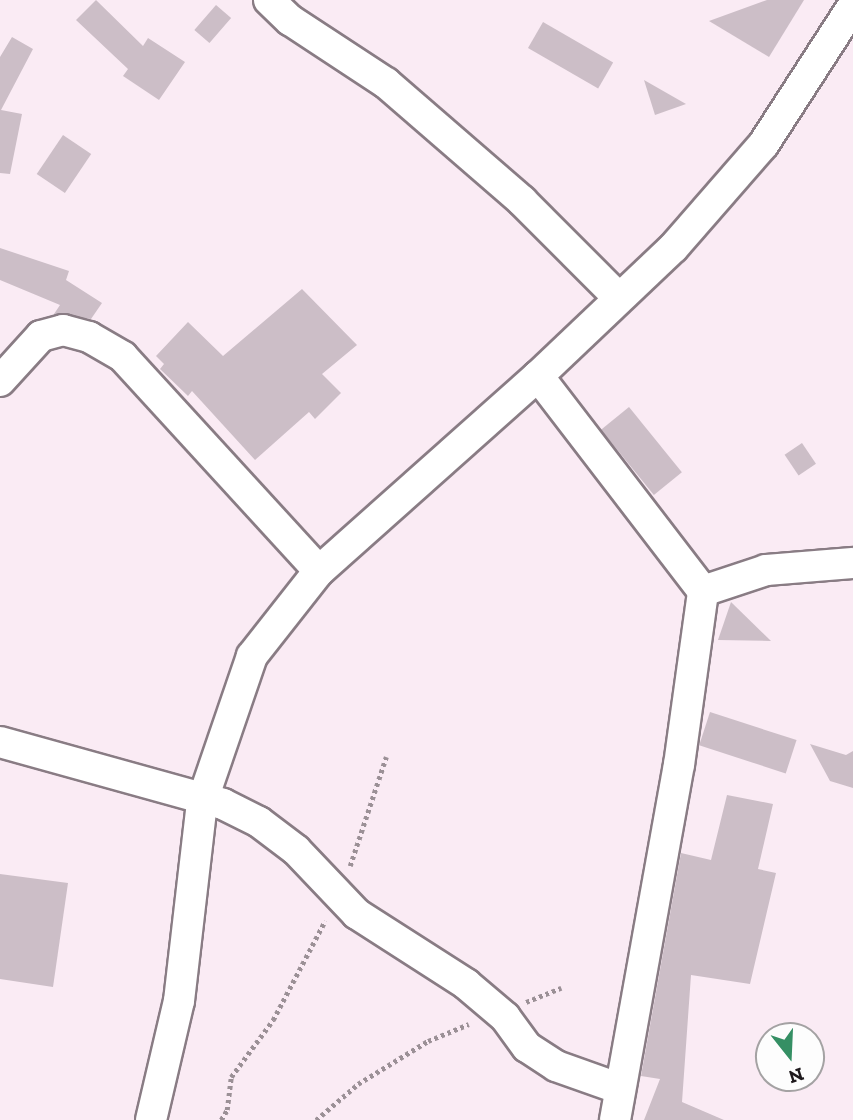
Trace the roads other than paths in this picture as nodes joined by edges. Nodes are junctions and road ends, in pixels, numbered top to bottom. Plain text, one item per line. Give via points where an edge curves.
1 (269, 0) edge
2 (853, 6) edge
3 (618, 297) junction
4 (538, 376) junction
5 (0, 381) edge
6 (853, 562) edge
7 (319, 571) junction
8 (703, 591) junction
9 (0, 743) edge
10 (202, 802) junction
11 (618, 1088) junction
12 (151, 1120) edge
13 (615, 1120) edge

1 - 3 street via 290,20 386,83 522,201
2 - 3 street via 763,145 673,248
3 - 4 street
4 - 7 street
4 - 8 street
5 - 7 street via 40,336 63,330 89,337 111,350
6 - 8 street via 766,570
7 - 10 street via 252,656
8 - 11 street via 679,765
9 - 10 street
10 - 11 street via 223,804 259,821 296,850 357,914 466,984 527,1046 556,1066
10 - 12 street via 179,1001
11 - 13 street

